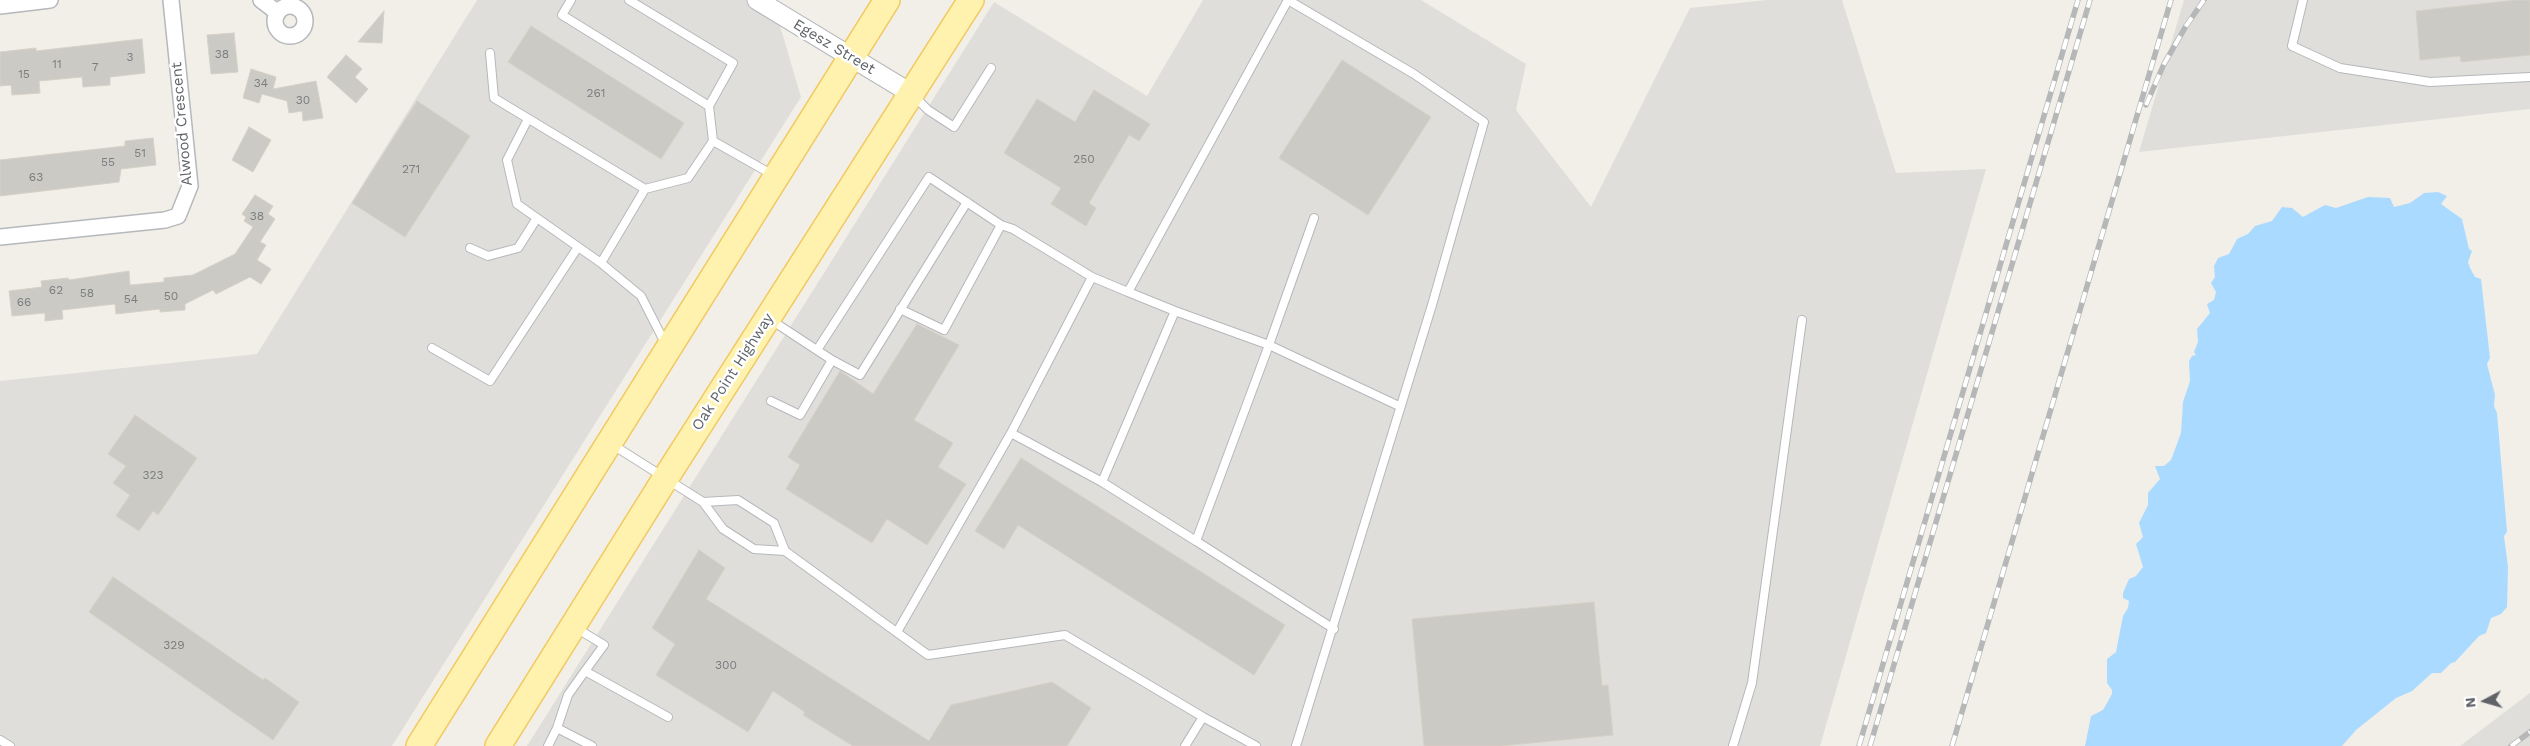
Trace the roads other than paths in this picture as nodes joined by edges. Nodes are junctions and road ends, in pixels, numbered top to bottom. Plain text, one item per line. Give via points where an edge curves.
1 (50, 0) edge
2 (171, 0) edge
3 (261, 0) edge
4 (571, 0) edge
5 (629, 0) edge
6 (757, 0) edge
7 (887, 0) edge
8 (971, 0) edge
9 (2303, 0) edge
10 (0, 6) edge
11 (278, 12) dead end
12 (490, 53) dead end
13 (851, 56) junction
14 (991, 68) dead end
15 (2530, 77) edge
16 (912, 94) junction
17 (710, 106) junction
18 (528, 119) junction
19 (713, 140) junction
20 (777, 178) junction
21 (645, 189) junction
22 (967, 202) junction
23 (537, 218) junction
24 (1314, 218) dead end
25 (1001, 224) junction
26 (0, 237) edge
27 (578, 247) junction
28 (470, 248) dead end
29 (601, 263) junction
30 (1092, 276) junction
31 (1128, 292) junction
32 (900, 310) junction
33 (1175, 311) junction
34 (768, 318) junction
35 (1802, 320) dead end
36 (1269, 345) junction
37 (432, 348) dead end
38 (668, 348) junction
39 (817, 350) junction
40 (832, 360) junction
41 (772, 401) dead end
42 (1399, 406) junction
43 (1011, 432) junction
44 (609, 442) junction
45 (665, 479) junction
46 (1102, 482) junction
47 (704, 502) junction
48 (1196, 541) junction
49 (785, 551) junction
50 (573, 627) junction
51 (1334, 629) junction
52 (897, 632) junction
53 (585, 671) junction
54 (668, 717) dead end
55 (1203, 717) junction
56 (558, 728) junction
57 (0, 740) edge
58 (10, 746) edge
59 (419, 746) edge
60 (498, 746) edge
61 (548, 746) edge
62 (592, 746) edge
63 (1185, 746) edge
64 (1256, 746) edge
65 (1296, 746) edge
66 (1734, 746) edge

1 - 10 street
2 - 26 street, Alwood Crescent via 190,186 178,216
3 - 11 street
4 - 17 lane via 562,15
5 - 17 lane via 733,63
6 - 13 street, Egesz Street
7 - 13 main road
8 - 16 main road, Oak Point Highway
9 - 15 lane via 2292,46 2340,68 2430,82
12 - 18 lane via 494,98
13 - 16 street, Egesz Street
13 - 20 main road
14 - 16 lane via 954,127 928,110
16 - 34 main road, Oak Point Highway
17 - 19 lane
18 - 21 lane
18 - 23 lane via 507,160 517,204
19 - 20 lane
19 - 21 lane via 688,178
20 - 38 main road
21 - 29 lane
22 - 25 lane
22 - 32 lane
22 - 39 lane via 929,177
23 - 27 lane
23 - 28 lane via 518,248 488,256
24 - 36 lane
25 - 30 lane
25 - 32 lane via 944,330
27 - 29 lane
27 - 37 lane via 490,381
29 - 38 lane via 641,296
30 - 31 lane
30 - 43 lane
31 - 33 lane
31 - 42 lane via 1288,0 1414,74 1484,122 1432,305
32 - 40 lane via 860,374
33 - 36 lane
33 - 46 lane
34 - 39 lane
34 - 45 main road, Oak Point Highway
35 - 66 lane via 1752,683
36 - 42 lane
36 - 48 lane
38 - 44 main road
39 - 40 lane
40 - 41 lane via 800,415
42 - 51 lane
43 - 46 lane
43 - 52 lane
44 - 45 lane
44 - 59 main road
45 - 47 lane
45 - 50 main road, Oak Point Highway
46 - 48 lane
47 - 49 lane via 723,529 754,549
47 - 49 lane via 738,500 774,523
48 - 51 lane
49 - 52 lane
50 - 53 lane via 604,645
50 - 60 main road, Oak Point Highway
51 - 65 lane
52 - 55 lane via 928,655 1065,634
53 - 54 lane
53 - 56 lane via 568,695
55 - 63 lane
55 - 64 lane
56 - 61 lane
56 - 62 lane
57 - 58 lane

